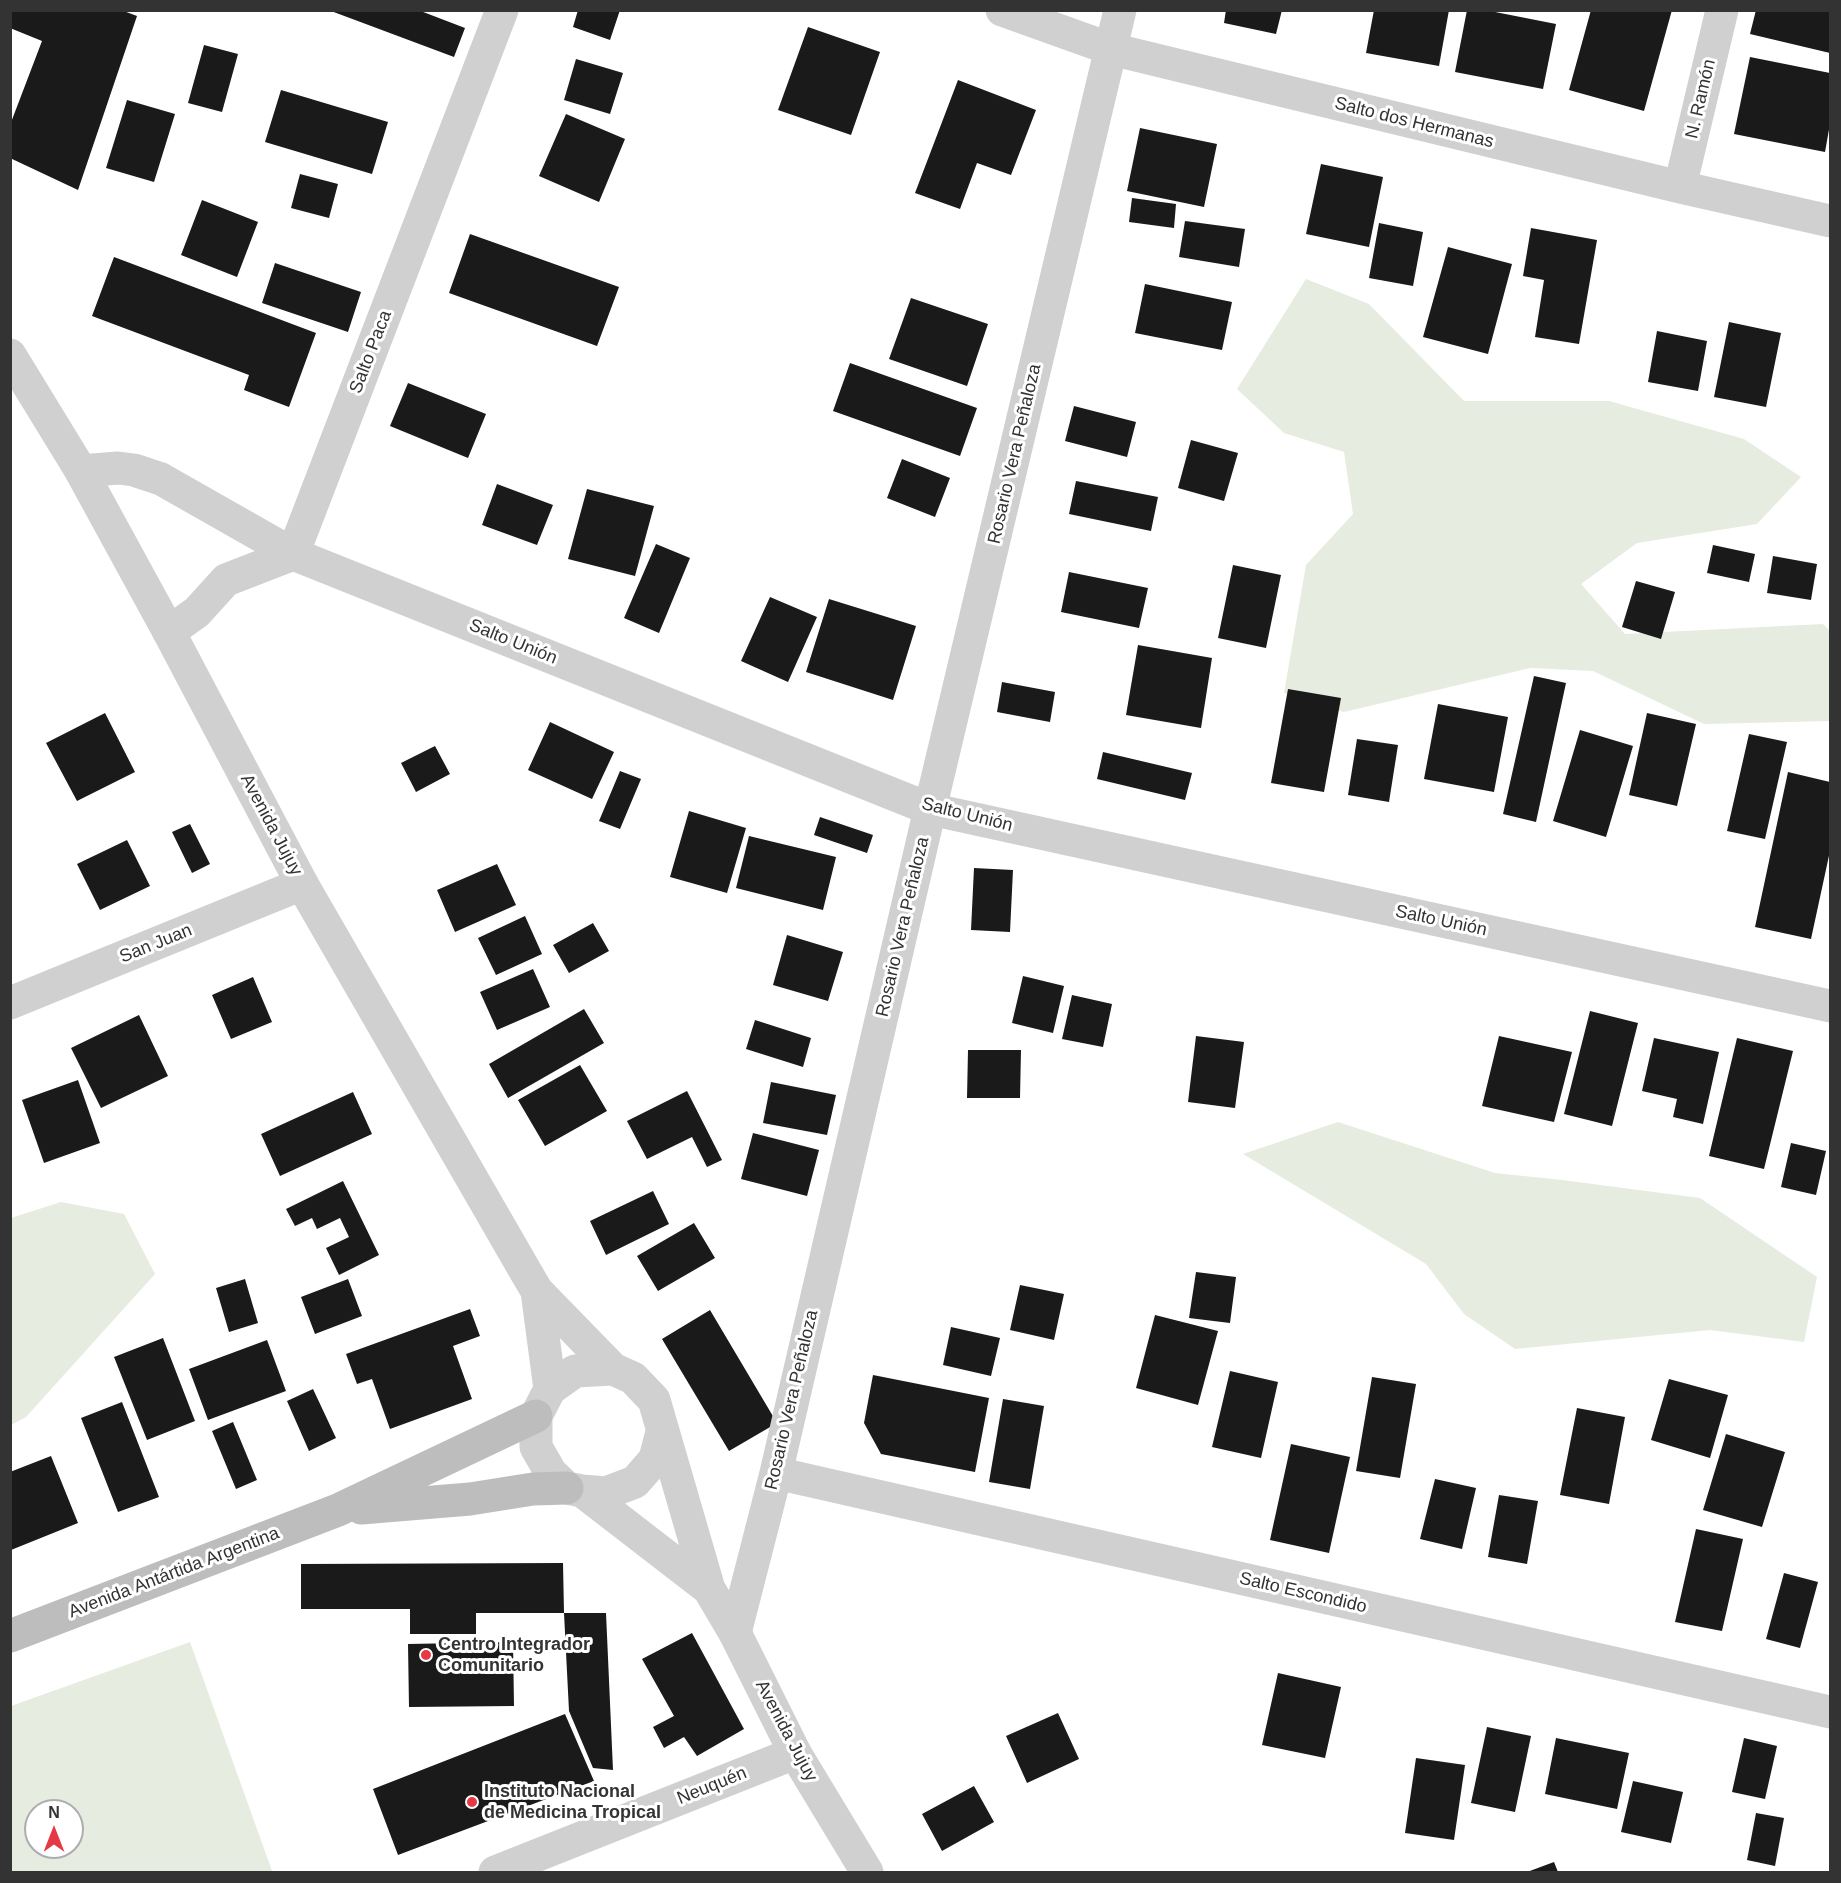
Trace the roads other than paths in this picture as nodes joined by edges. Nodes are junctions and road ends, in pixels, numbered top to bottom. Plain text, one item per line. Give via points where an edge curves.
1 (502, 10) edge
2 (1002, 10) edge
3 (1120, 10) edge
4 (1722, 10) edge
5 (1111, 49) junction
6 (1680, 188) junction
7 (1830, 221) edge
8 (10, 355) edge
9 (20, 393) edge
10 (81, 471) junction
11 (293, 554) junction
12 (170, 632) junction
13 (930, 809) junction
14 (302, 885) junction
15 (10, 1003) edge
16 (1830, 1006) edge
17 (537, 1291) junction
18 (613, 1369) junction
19 (543, 1403) junction
20 (662, 1432) junction
21 (776, 1473) junction
22 (574, 1490) junction
23 (338, 1510) junction
24 (709, 1589) junction
25 (735, 1633) junction
26 (10, 1636) edge
27 (1830, 1712) edge
28 (795, 1753) junction
29 (495, 1872) edge
30 (867, 1872) edge

1 - 11 street, Salto Paca
2 - 5 street, Salto dos Hermanas
3 - 5 street, Rosario Vera Peñaloza
4 - 6 street, N. Ramón
5 - 6 street, Salto dos Hermanas
5 - 13 street, Rosario Vera Peñaloza
6 - 7 street, Salto dos Hermanas
8 - 9 street, Avenida Jujuy
9 - 10 street, Avenida Jujuy
10 - 11 street, Salto Unión via 118,468 161,479
10 - 12 street, Avenida Jujuy
11 - 12 street via 226,580 197,612
11 - 13 street, Salto Unión
12 - 14 street, Avenida Jujuy
13 - 16 street, Salto Unión
13 - 21 street, Rosario Vera Peñaloza
14 - 15 street, San Juan
14 - 17 street, Avenida Jujuy
17 - 18 street, Avenida Jujuy
17 - 19 street, Avenida Jujuy
18 - 19 street via 574,1371
18 - 20 street via 633,1378 654,1400
19 - 22 street via 536,1447 551,1473
19 - 23 main road, Avenida Antártida Argentina
20 - 22 street via 655,1459 635,1482 606,1493
20 - 24 street, Avenida Jujuy
21 - 25 street, Rosario Vera Peñaloza
21 - 27 street, Salto Escondido
22 - 23 main road, Avenida Antártida Argentina via 533,1490
22 - 24 street, Avenida Jujuy
23 - 26 main road, Avenida Antártida Argentina
24 - 25 street, Avenida Jujuy
25 - 28 street, Avenida Jujuy
28 - 29 street, Neuquén
28 - 30 street, Avenida Jujuy

